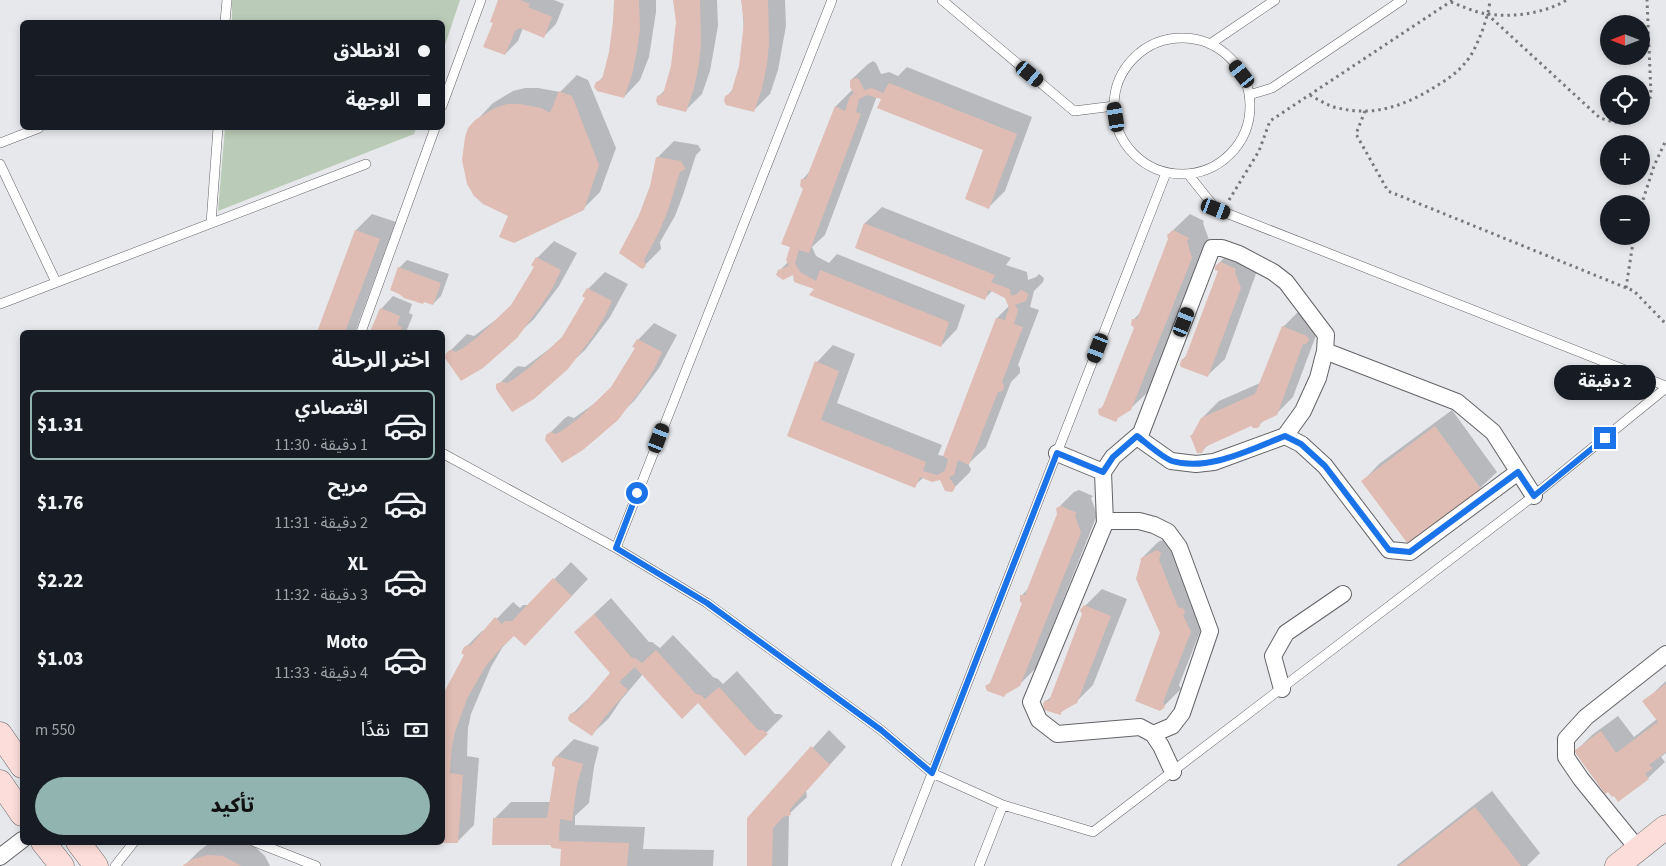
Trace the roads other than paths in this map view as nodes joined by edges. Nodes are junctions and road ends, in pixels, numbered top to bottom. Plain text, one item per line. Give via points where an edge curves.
1 (227, 0) edge
2 (481, 0) edge
3 (832, 0) edge
4 (942, 0) edge
5 (1275, 0) edge
6 (1402, 0) edge
7 (225, 20) edge
8 (1210, 44) junction
9 (1249, 95) junction
10 (445, 98) edge
11 (1114, 106) junction
12 (34, 130) edge
13 (218, 130) edge
14 (434, 130) edge
15 (0, 143) edge
16 (0, 164) edge
17 (366, 164) dead end
18 (1166, 173) junction
19 (1188, 174) junction
20 (211, 223) junction
21 (56, 282) junction
22 (0, 304) edge
23 (362, 330) edge
24 (1325, 351) junction
25 (1666, 387) edge
26 (1137, 436) junction
27 (1285, 436) junction
28 (1057, 453) junction
29 (445, 455) edge
30 (1103, 472) junction
31 (1518, 472) junction
32 (1534, 496) junction
33 (1105, 523) junction
34 (616, 548) junction
35 (1343, 594) dead end
36 (1666, 654) edge
37 (1282, 689) junction
38 (0, 734) edge
39 (1153, 734) junction
40 (20, 763) edge
41 (1173, 772) junction
42 (932, 773) junction
43 (0, 782) edge
44 (1003, 805) junction
45 (20, 811) edge
46 (1666, 827) edge
47 (20, 842) edge
48 (45, 845) edge
49 (80, 845) edge
50 (132, 845) edge
51 (264, 845) edge
52 (1638, 849) junction
53 (0, 857) edge
54 (62, 866) edge
55 (96, 866) edge
56 (115, 866) edge
57 (316, 866) edge
58 (896, 866) edge
59 (979, 866) edge
60 (1617, 866) edge

1 - 7 lane
2 - 10 lane
3 - 34 lane
4 - 11 lane via 1074,111
5 - 8 lane
6 - 9 lane via 1272,88
8 - 9 lane via 1228,56 1242,74
8 - 11 lane via 1188,38 1173,39 1145,49 1128,64 1118,84
9 - 19 lane via 1250,118 1242,139 1233,151 1210,169
11 - 18 lane via 1118,128 1129,148 1145,163
12 - 15 lane
13 - 20 lane
14 - 23 lane
16 - 21 lane
17 - 20 lane
18 - 19 lane
18 - 28 lane
19 - 25 lane via 1216,209
20 - 21 lane
21 - 22 lane
24 - 26 street via 1326,335 1286,282 1239,254 1212,248 1141,433
24 - 27 street via 1304,411
24 - 31 street via 1457,402 1493,432
25 - 32 lane
26 - 27 street via 1171,461 1196,464 1214,462
26 - 30 street via 1113,457
27 - 31 street via 1301,444 1325,466 1389,550 1410,552
28 - 30 street
28 - 42 lane
29 - 34 lane
30 - 33 street
31 - 32 street
32 - 37 lane
33 - 39 street via 1140,521 1168,532 1179,547 1210,631 1182,713 1172,726
33 - 39 street via 1031,702 1039,720 1057,734 1140,727
34 - 42 lane via 707,603 881,730
35 - 37 street via 1286,633 1273,656
36 - 52 street via 1586,716 1566,739 1566,756 1581,780
37 - 41 lane
38 - 40 main road
39 - 41 street
41 - 44 lane via 1092,832
42 - 44 lane
42 - 58 lane
43 - 45 main road
44 - 59 lane
46 - 52 main road
47 - 53 street
48 - 54 main road
49 - 55 main road
50 - 56 lane
51 - 57 lane
52 - 60 main road

